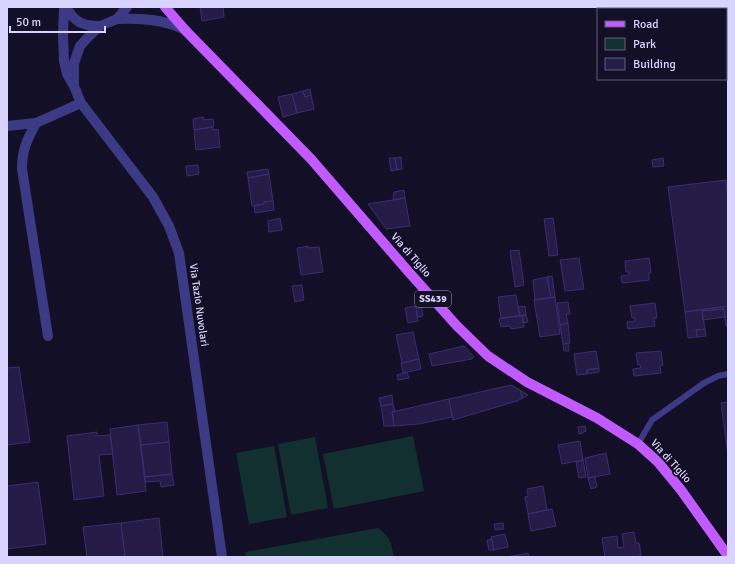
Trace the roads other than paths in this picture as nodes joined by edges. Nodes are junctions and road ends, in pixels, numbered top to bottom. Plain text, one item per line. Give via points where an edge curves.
1 (65, 7) edge
2 (127, 7) edge
3 (164, 7) edge
4 (117, 19) junction
5 (100, 26) junction
6 (186, 31) junction
7 (74, 86) junction
8 (81, 103) junction
9 (36, 123) junction
10 (7, 126) edge
11 (48, 336) dead end
12 (728, 374) edge
13 (638, 444) junction
14 (728, 556) edge
15 (222, 557) edge

1 - 5 street via 79,23
1 - 7 street, Via Tazio Nuvolari via 64,61 67,74
2 - 4 street
3 - 6 main road, Via di Tiglio / SS439
4 - 5 street
4 - 6 street via 159,21 176,25
5 - 7 street via 80,46 74,64
6 - 13 main road, Via di Tiglio / SS439 via 311,159 412,276 488,356 527,382 597,418
7 - 8 street, Via Tazio Nuvolari
8 - 9 street
8 - 15 street, Via Tazio Nuvolari via 153,197 169,226 179,253
9 - 10 street
9 - 11 street via 23,151 22,169
12 - 13 lane via 704,383 652,420
13 - 14 main road, Via di Tiglio / SS439 via 658,462 681,490

